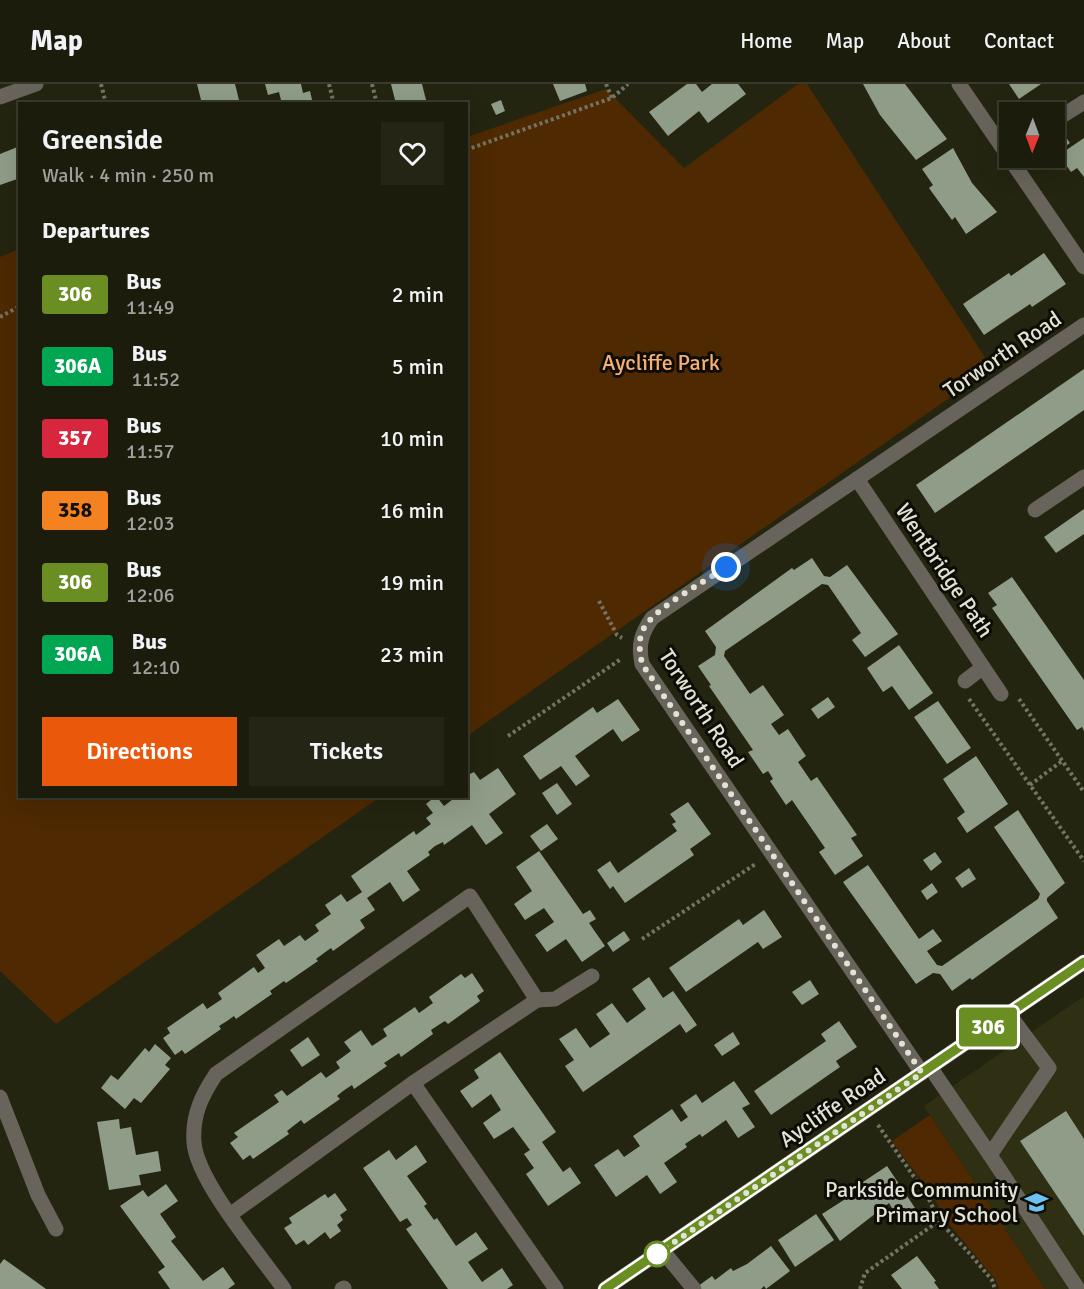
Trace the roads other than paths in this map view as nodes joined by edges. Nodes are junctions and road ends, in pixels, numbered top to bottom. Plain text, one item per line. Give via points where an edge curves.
1 (36, 84) edge
2 (959, 84) edge
3 (0, 97) edge
4 (1084, 102) edge
5 (1065, 115) edge
6 (999, 140) edge
7 (1019, 168) edge
8 (1084, 267) edge
9 (1084, 326) edge
10 (1084, 477) edge
11 (857, 479) junction
12 (1035, 510) dead end
13 (982, 668) junction
14 (965, 687) road end
15 (1001, 694) dead end
16 (1084, 962) edge
17 (592, 976) dead end
18 (537, 1000) junction
19 (1008, 1013) junction
20 (926, 1070) junction
21 (413, 1083) junction
22 (0, 1097) edge
23 (990, 1155) junction
24 (231, 1214) junction
25 (56, 1229) dead end
26 (663, 1250) junction
27 (284, 1289) edge
28 (556, 1289) edge
29 (605, 1289) edge
30 (694, 1289) edge
31 (1078, 1289) edge

1 - 3 street
2 - 6 street
4 - 5 street
7 - 8 street
9 - 11 street, Torworth Road
10 - 12 street
11 - 13 street, Wentbridge Path
11 - 20 street, Torworth Road via 652,618 638,648 642,664
13 - 14 street, Wentbridge Path
13 - 15 street
16 - 19 street, Aycliffe Road
17 - 18 street via 555,999
18 - 21 street
18 - 24 street via 470,896 216,1074 202,1095 194,1143 201,1170
19 - 20 street, Aycliffe Road
19 - 23 street via 1049,1068
20 - 23 street, Torworth Road
20 - 26 street, Aycliffe Road
21 - 24 street
21 - 28 street
22 - 25 street via 38,1195
23 - 31 street, Torworth Road
24 - 27 street
26 - 29 street, Aycliffe Road
26 - 30 street

